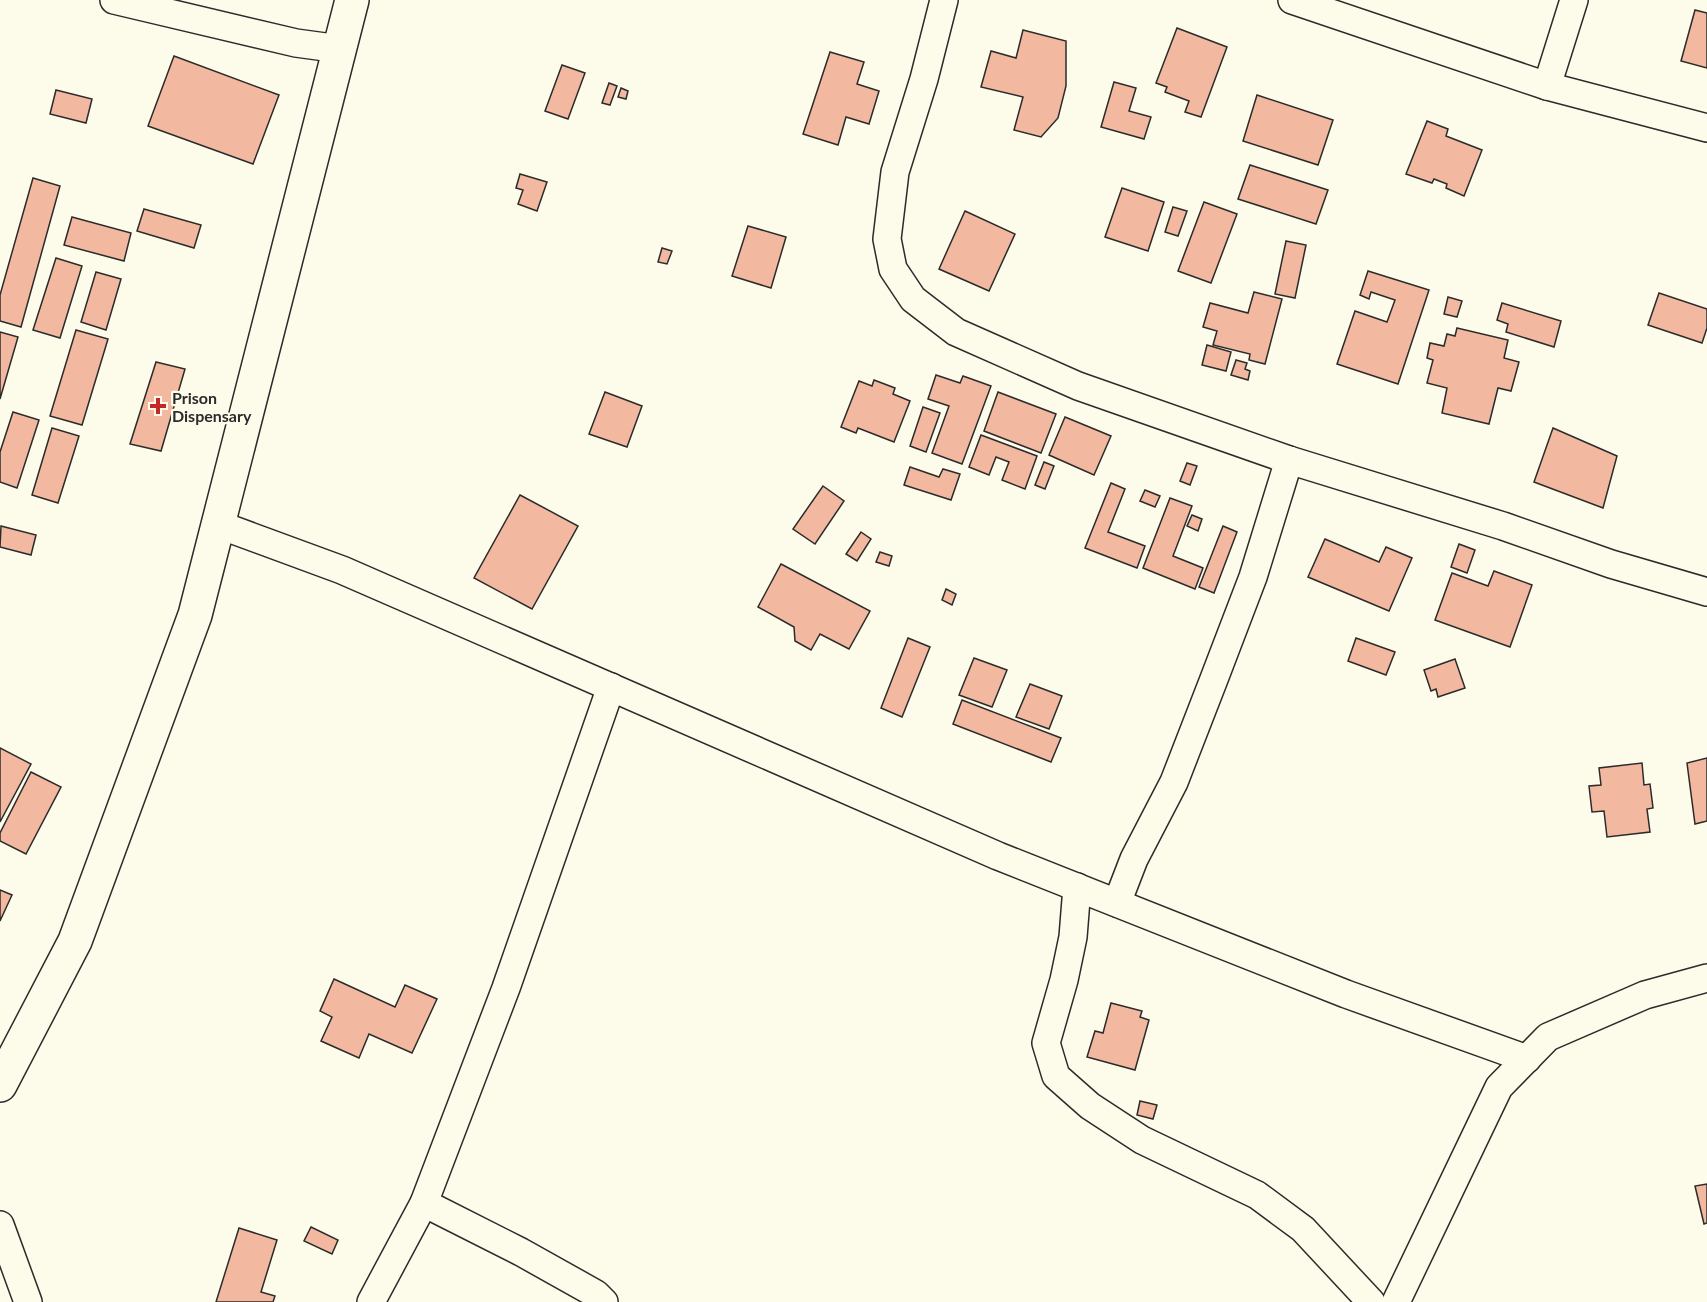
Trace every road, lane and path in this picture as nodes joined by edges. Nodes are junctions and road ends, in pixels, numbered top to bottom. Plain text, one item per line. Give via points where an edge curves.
1 (114, 0) edge
2 (352, 0) edge
3 (944, 0) edge
4 (1292, 0) edge
5 (1574, 0) edge
6 (340, 49) junction
7 (1547, 87) junction
8 (1707, 128) edge
9 (1289, 460) junction
10 (217, 524) junction
11 (1707, 592) edge
12 (610, 687) junction
13 (1077, 887) junction
14 (1117, 903) junction
15 (1707, 978) edge
16 (1527, 1059) junction
17 (0, 1085) edge
18 (424, 1203) junction
19 (0, 1225) edge
20 (28, 1302) edge
21 (371, 1302) edge
22 (604, 1302) edge
23 (1371, 1302) edge
24 (1396, 1302) edge

1 - 6 street via 285,41
2 - 6 main road
3 - 9 street via 895,172 887,239 893,269 913,299 956,332 1078,386
4 - 7 street
5 - 7 street
6 - 10 main road
7 - 8 street
9 - 11 street
9 - 14 street via 1253,578 1214,679 1174,782 1134,859
10 - 12 street via 342,570
10 - 17 main road via 195,615 75,941
12 - 13 street
12 - 18 street via 506,988
13 - 14 street
13 - 23 street via 1073,937 1046,1043 1056,1076 1090,1106 1142,1140 1257,1195 1303,1229
14 - 16 street via 1346,994
15 - 16 street via 1645,995 1548,1037
16 - 24 street via 1499,1087
18 - 21 street
18 - 22 street via 521,1252
19 - 20 street

